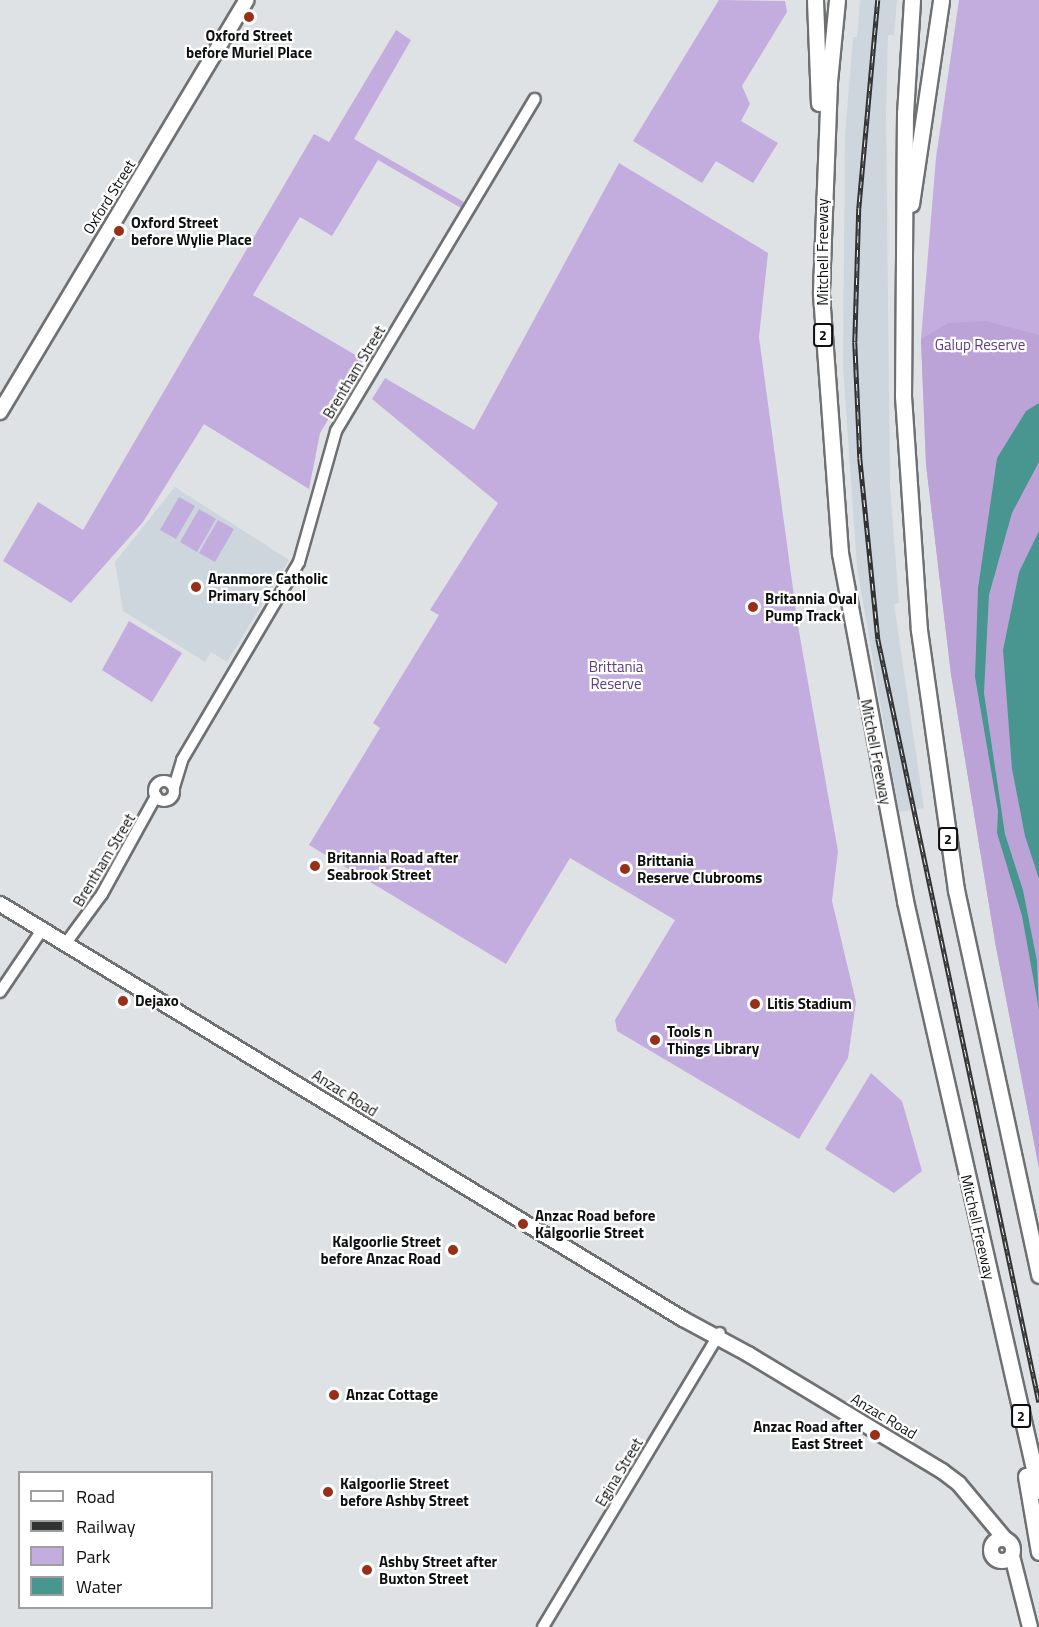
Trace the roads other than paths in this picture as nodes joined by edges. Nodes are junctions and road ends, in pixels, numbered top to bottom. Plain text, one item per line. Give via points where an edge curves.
1 (247, 0) edge
2 (815, 0) edge
3 (837, 0) edge
4 (912, 0) edge
5 (941, 0) edge
6 (535, 99) dead end
7 (823, 187) junction
8 (903, 242) junction
9 (0, 412) edge
10 (169, 784) junction
11 (159, 798) junction
12 (0, 904) edge
13 (39, 927) junction
14 (70, 946) junction
15 (0, 992) edge
16 (1039, 1275) edge
17 (718, 1336) junction
18 (1004, 1340) junction
19 (1039, 1491) edge
20 (998, 1541) junction
21 (1039, 1552) edge
22 (1005, 1558) junction
23 (543, 1627) edge
24 (1021, 1627) edge
25 (1030, 1627) edge

1 - 9 main road, Oxford Street
2 - 7 highway
3 - 7 highway, Mitchell Freeway / 2
4 - 8 highway, 2
5 - 8 highway via 922,147
6 - 10 street, Brentham Street via 336,431 299,562
7 - 18 highway, Mitchell Freeway / 2 via 821,294 829,424 849,620 905,902
8 - 16 highway, 2 via 906,476 928,708 956,890
10 - 11 street via 156,786
10 - 11 street via 172,797
11 - 14 street, Brentham Street
12 - 13 main road, Anzac Road
13 - 14 main road, Anzac Road
13 - 15 street
14 - 17 main road, Anzac Road
17 - 20 main road, Anzac Road via 951,1477 988,1522
17 - 23 street, Egina Street
18 - 19 highway, Mitchell Freeway / 2
18 - 21 highway
20 - 22 main road via 992,1556
20 - 22 main road via 1012,1544
22 - 24 main road
22 - 25 main road

